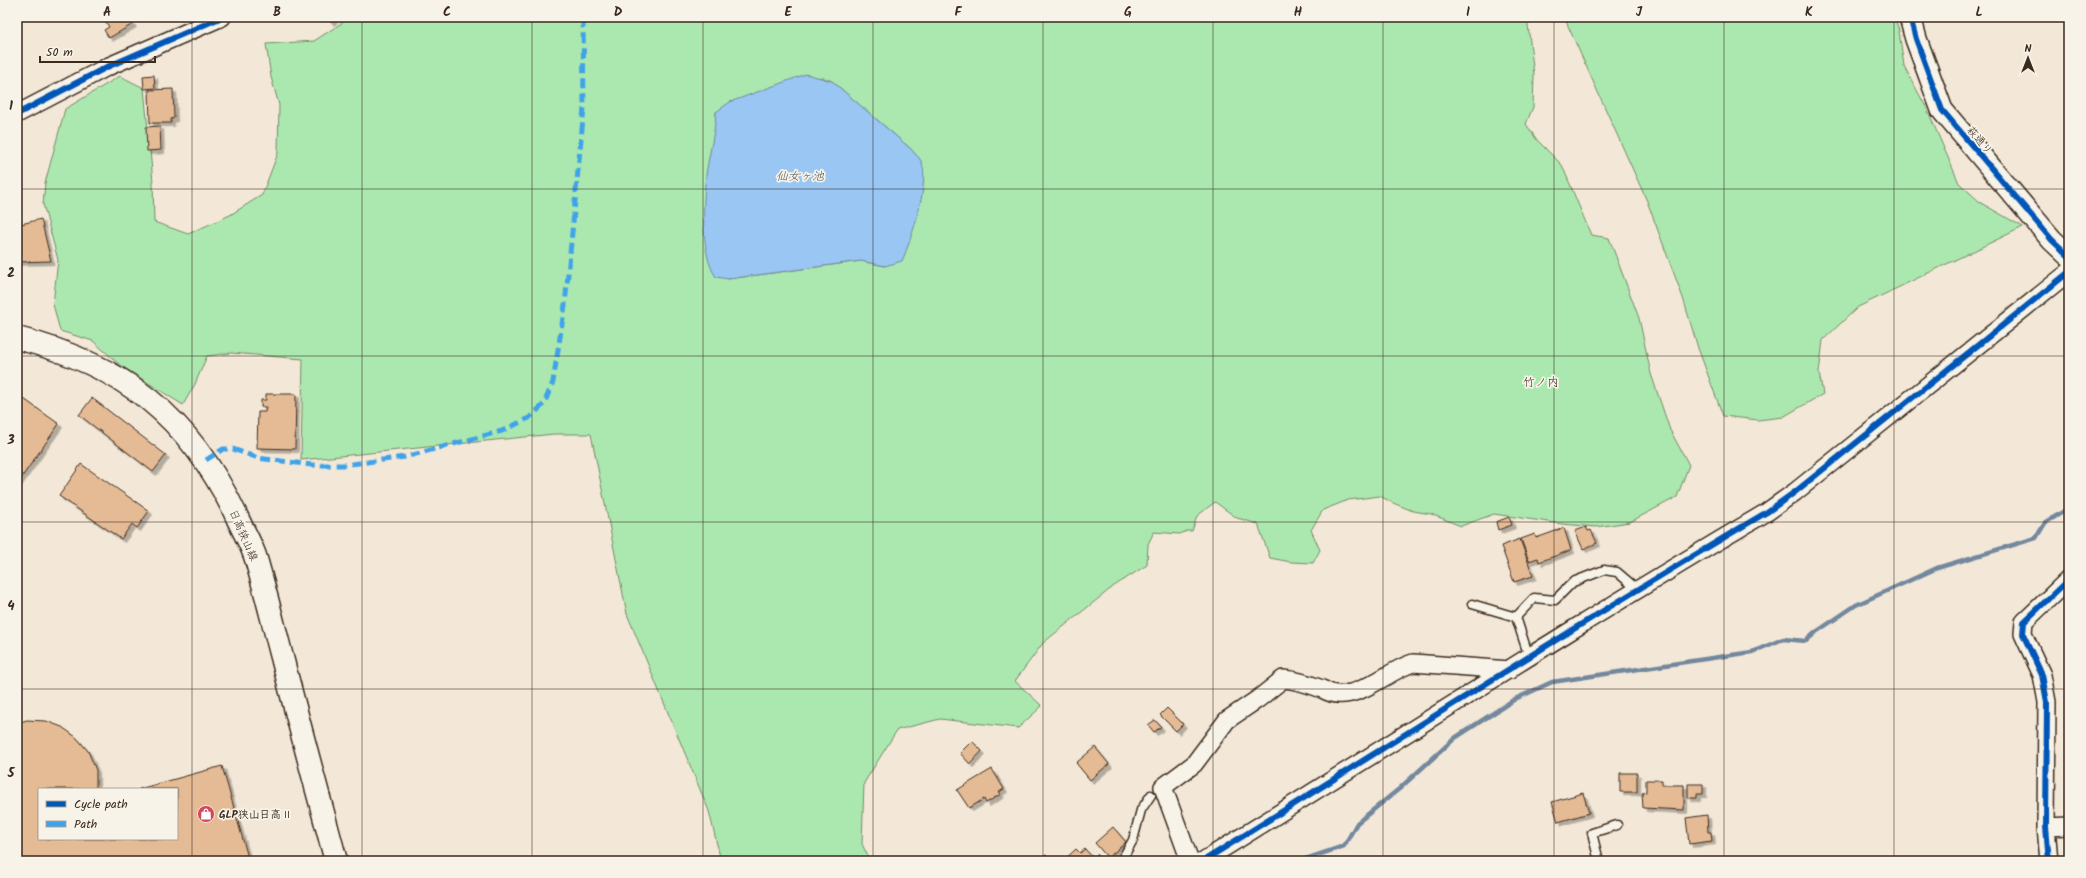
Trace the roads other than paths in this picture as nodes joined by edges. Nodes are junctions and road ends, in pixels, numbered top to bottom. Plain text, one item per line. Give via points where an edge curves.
1 (222, 17) edge
2 (1910, 17) edge
3 (17, 114) edge
4 (2069, 256) edge
5 (2069, 272) edge
6 (17, 338) edge
7 (2069, 579) edge
8 (1637, 589) junction
9 (1472, 604) dead end
10 (1516, 617) junction
11 (1529, 657) junction
12 (1510, 670) junction
13 (1157, 791) junction
14 (1617, 825) dead end
15 (2069, 826) edge
16 (2046, 827) junction
17 (336, 861) edge
18 (1121, 861) edge
19 (1190, 861) edge
20 (1204, 861) edge
21 (1599, 861) edge
22 (2049, 861) edge

1 - 3 street via 107,67
2 - 4 street, 萩通り via 1942,110 2052,240
5 - 8 street via 1795,492 1767,512
6 - 17 main road, 日高狭山線 via 51,347 86,361 126,384 166,414 187,435 206,460 228,497 256,558
7 - 16 street via 2024,622 2023,634 2042,675 2046,702
8 - 10 lane via 1616,572 1604,570 1573,582 1555,600 1534,598
8 - 11 street
9 - 10 lane
10 - 11 lane
11 - 12 street
12 - 13 street via 1413,663 1403,666 1378,682 1352,692 1336,694 1297,680 1283,679 1227,720 1194,764
12 - 20 street
13 - 18 lane via 1141,810 1133,840
13 - 19 street
14 - 21 lane via 1592,833
15 - 16 street
16 - 22 street

